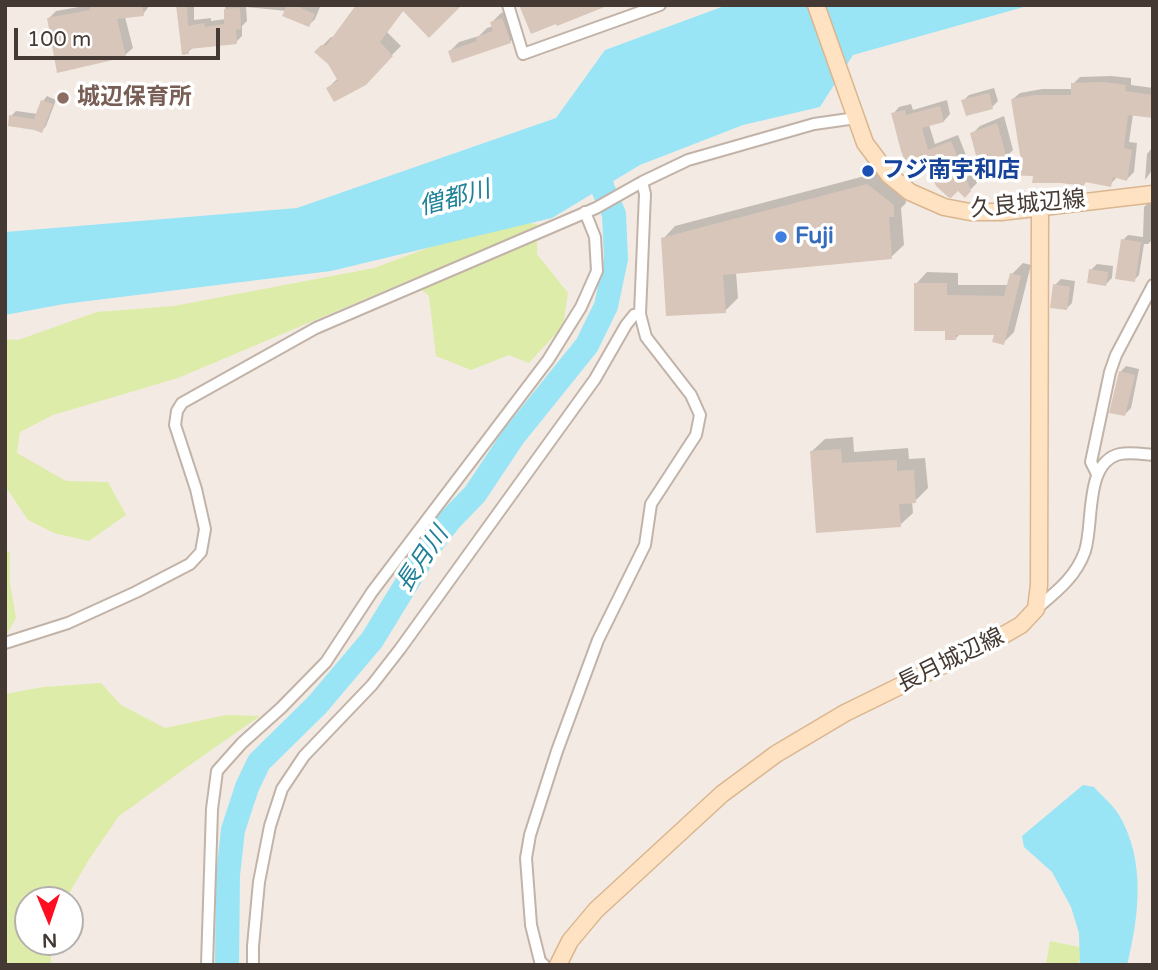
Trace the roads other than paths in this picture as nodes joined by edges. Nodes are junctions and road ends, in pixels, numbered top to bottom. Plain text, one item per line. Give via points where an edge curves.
1 (508, 5) edge
2 (660, 5) edge
3 (816, 5) edge
4 (854, 113) junction
5 (638, 184) junction
6 (1153, 194) edge
7 (1040, 206) junction
8 (590, 210) junction
9 (1153, 285) edge
10 (640, 314) junction
11 (1153, 455) edge
12 (1097, 474) junction
13 (1036, 609) junction
14 (5, 643) edge
15 (206, 965) edge
16 (253, 965) edge
17 (544, 965) edge
18 (558, 965) edge

1 - 2 street via 523,54
3 - 4 main road, 久良城辺線
4 - 5 street via 688,160
4 - 7 main road, 久良城辺線 via 865,143 909,192 970,212
5 - 8 street
5 - 10 street via 645,194
6 - 7 main road, 久良城辺線
7 - 13 main road
8 - 14 street via 316,328 182,403 175,425 205,529 201,552 190,564 136,592 68,623
8 - 15 street via 597,271 548,360 372,592 326,662 217,771
9 - 12 street via 1110,372 1091,462
10 - 16 street via 626,325 595,379 400,649 304,756 282,789 259,882
10 - 17 street via 646,337 691,395 700,415 696,435 651,504 645,545 598,640 530,835 526,858 531,925
11 - 12 street via 1120,454 1105,461
12 - 13 street via 1079,565
13 - 18 main road, 長月城辺線 via 1000,637 845,713 776,754 722,794 596,910 570,940

